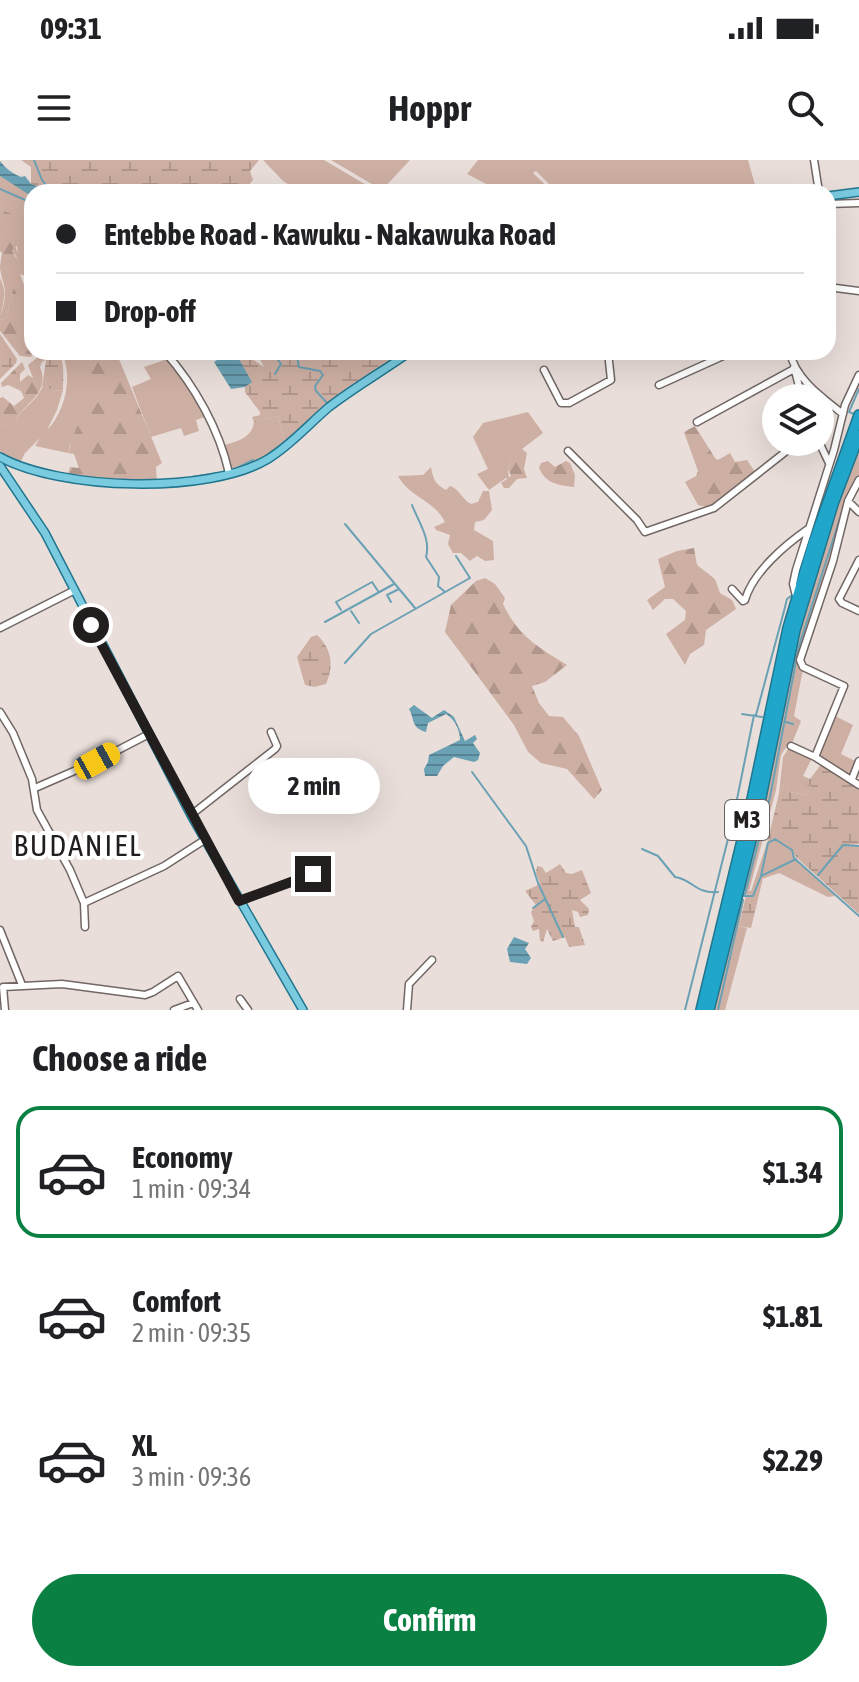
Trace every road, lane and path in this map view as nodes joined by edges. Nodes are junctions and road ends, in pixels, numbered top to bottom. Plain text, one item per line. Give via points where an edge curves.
1 (814, 160) edge
2 (818, 184) edge
3 (859, 192) edge
4 (836, 195) edge
5 (859, 203) edge
6 (836, 204) edge
7 (836, 288) edge
8 (859, 291) edge
9 (171, 360) edge
10 (398, 360) edge
11 (609, 360) edge
12 (714, 360) edge
13 (791, 360) edge
14 (793, 360) edge
15 (794, 369) junction
16 (544, 370) dead end
17 (859, 375) edge
18 (798, 384) edge
19 (659, 385) dead end
20 (843, 414) junction
21 (859, 415) edge
22 (697, 422) dead end
23 (859, 435) edge
24 (568, 451) dead end
25 (780, 456) edge
26 (826, 456) edge
27 (0, 457) edge
28 (829, 463) junction
29 (16, 465) junction
30 (0, 466) edge
31 (229, 473) junction
32 (10, 479) junction
33 (859, 480) edge
34 (848, 501) junction
35 (859, 512) edge
36 (808, 529) junction
37 (859, 560) edge
38 (732, 589) dead end
39 (73, 591) junction
40 (796, 598) junction
41 (859, 611) edge
42 (0, 628) edge
43 (0, 712) edge
44 (271, 732) dead end
45 (149, 734) junction
46 (791, 746) dead end
47 (815, 757) junction
48 (859, 761) edge
49 (852, 779) junction
50 (859, 785) edge
51 (35, 788) junction
52 (191, 815) junction
53 (206, 839) junction
54 (313, 874) dead end
55 (239, 901) junction
56 (84, 903) junction
57 (85, 927) dead end
58 (0, 930) edge
59 (432, 960) dead end
60 (22, 985) junction
61 (240, 999) dead end
62 (193, 1003) junction
63 (5, 1010) edge
64 (174, 1010) edge
65 (198, 1010) edge
66 (248, 1010) edge
67 (303, 1010) edge
68 (407, 1010) edge
69 (701, 1010) edge
70 (709, 1010) edge

1 - 2 street
3 - 4 main road
5 - 6 street
7 - 8 street
9 - 31 street via 193,387
10 - 31 main road via 268,459
11 - 16 street via 611,380 569,403 561,403
12 - 19 street
13 - 15 street
14 - 20 street via 813,389
15 - 18 street
15 - 22 street
17 - 20 street
20 - 28 street
21 - 40 highway, M3
23 - 70 highway, M3 via 795,630 758,812
24 - 25 street via 645,532 714,508
26 - 28 street
27 - 29 main road
28 - 36 street
29 - 31 main road via 126,483
29 - 32 main road
30 - 32 main road
32 - 39 main road via 45,533
33 - 34 street
34 - 35 street
34 - 47 street via 800,660 803,667 844,686
36 - 38 street via 763,571 745,600
36 - 40 street via 793,584
37 - 41 street via 839,599
39 - 42 street
39 - 45 main road
40 - 69 highway, M3
43 - 51 street
44 - 52 street via 275,749
45 - 51 street
45 - 52 main road
46 - 47 street
47 - 49 street
48 - 49 street
49 - 50 street
51 - 56 street via 37,810
52 - 53 main road
53 - 55 main road
53 - 56 street via 164,866
54 - 55 street
55 - 67 main road
56 - 57 street
58 - 60 street
59 - 68 street via 409,984
60 - 62 street via 62,984 145,995 178,976
60 - 63 street via 3,987
61 - 66 street
62 - 64 street
62 - 65 street

